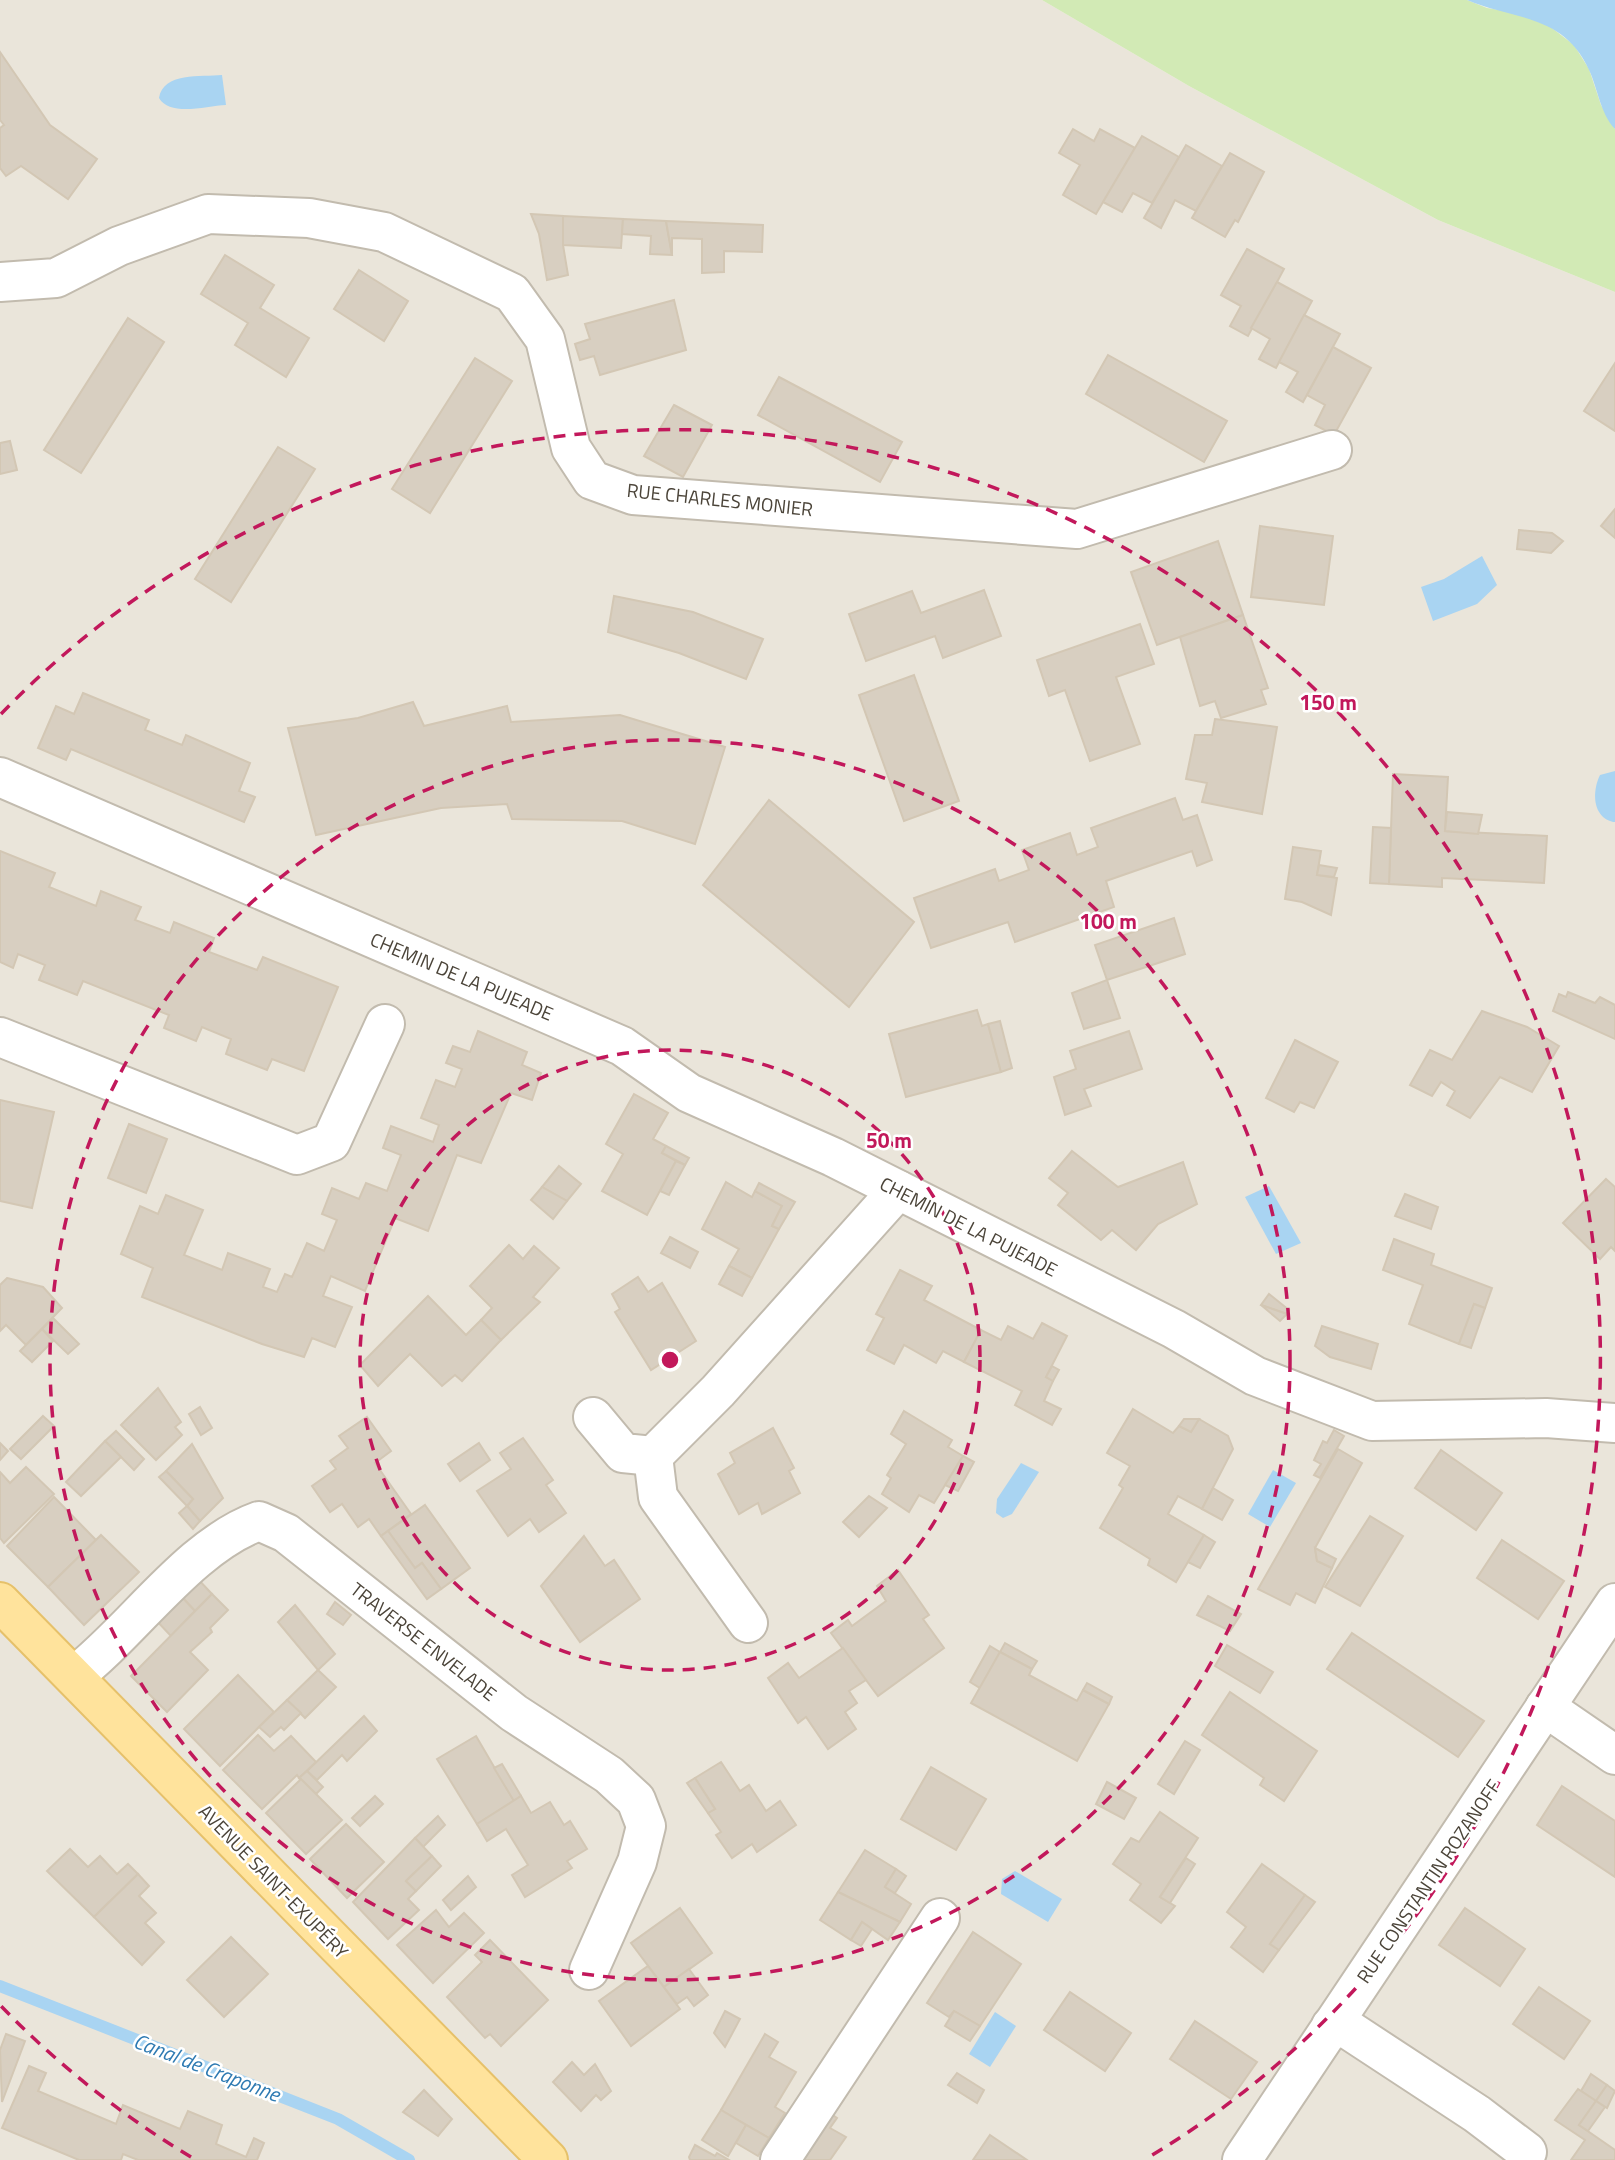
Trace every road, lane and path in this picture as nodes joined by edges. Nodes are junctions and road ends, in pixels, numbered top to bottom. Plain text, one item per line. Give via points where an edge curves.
1 (0, 282) edge
2 (1332, 450) dead end
3 (0, 777) edge
4 (385, 1024) dead end
5 (0, 1037) edge
6 (898, 1190) junction
7 (593, 1417) dead end
8 (1615, 1423) edge
9 (653, 1456) junction
10 (0, 1602) edge
11 (1615, 1602) edge
12 (748, 1623) dead end
13 (74, 1676) junction
14 (1545, 1707) junction
15 (1615, 1755) edge
16 (940, 1918) dead end
17 (589, 1970) dead end
18 (1331, 2026) junction
19 (1527, 2152) dead end
20 (548, 2160) edge
21 (780, 2160) edge
22 (1242, 2160) edge

1 - 2 street, RUE CHARLES MONIER via 57,278 120,246 208,214 309,218 384,232 512,293 545,338 571,448 593,480 633,495 1077,529
3 - 6 street, CHEMIN DE LA PUJEADE via 622,1046 689,1093
4 - 5 street via 331,1142 296,1155
6 - 8 street, CHEMIN DE LA PUJEADE via 1174,1329 1255,1376 1372,1422 1546,1418
6 - 9 street via 718,1391
7 - 9 street via 623,1453
9 - 12 street via 658,1497
10 - 13 main road, AVENUE SAINT-EXUPÉRY
11 - 14 street, RUE CONSTANTIN ROZANOFF
13 - 17 street, TRAVERSE ENVELADE via 204,1554 237,1529 259,1521 286,1533 514,1713 609,1776 636,1800 646,1826 637,1862
13 - 20 main road, AVENUE SAINT-EXUPÉRY
14 - 15 street
14 - 18 street, RUE CONSTANTIN ROZANOFF
16 - 21 street
18 - 19 street via 1349,2030
18 - 22 street, RUE CONSTANTIN ROZANOFF

